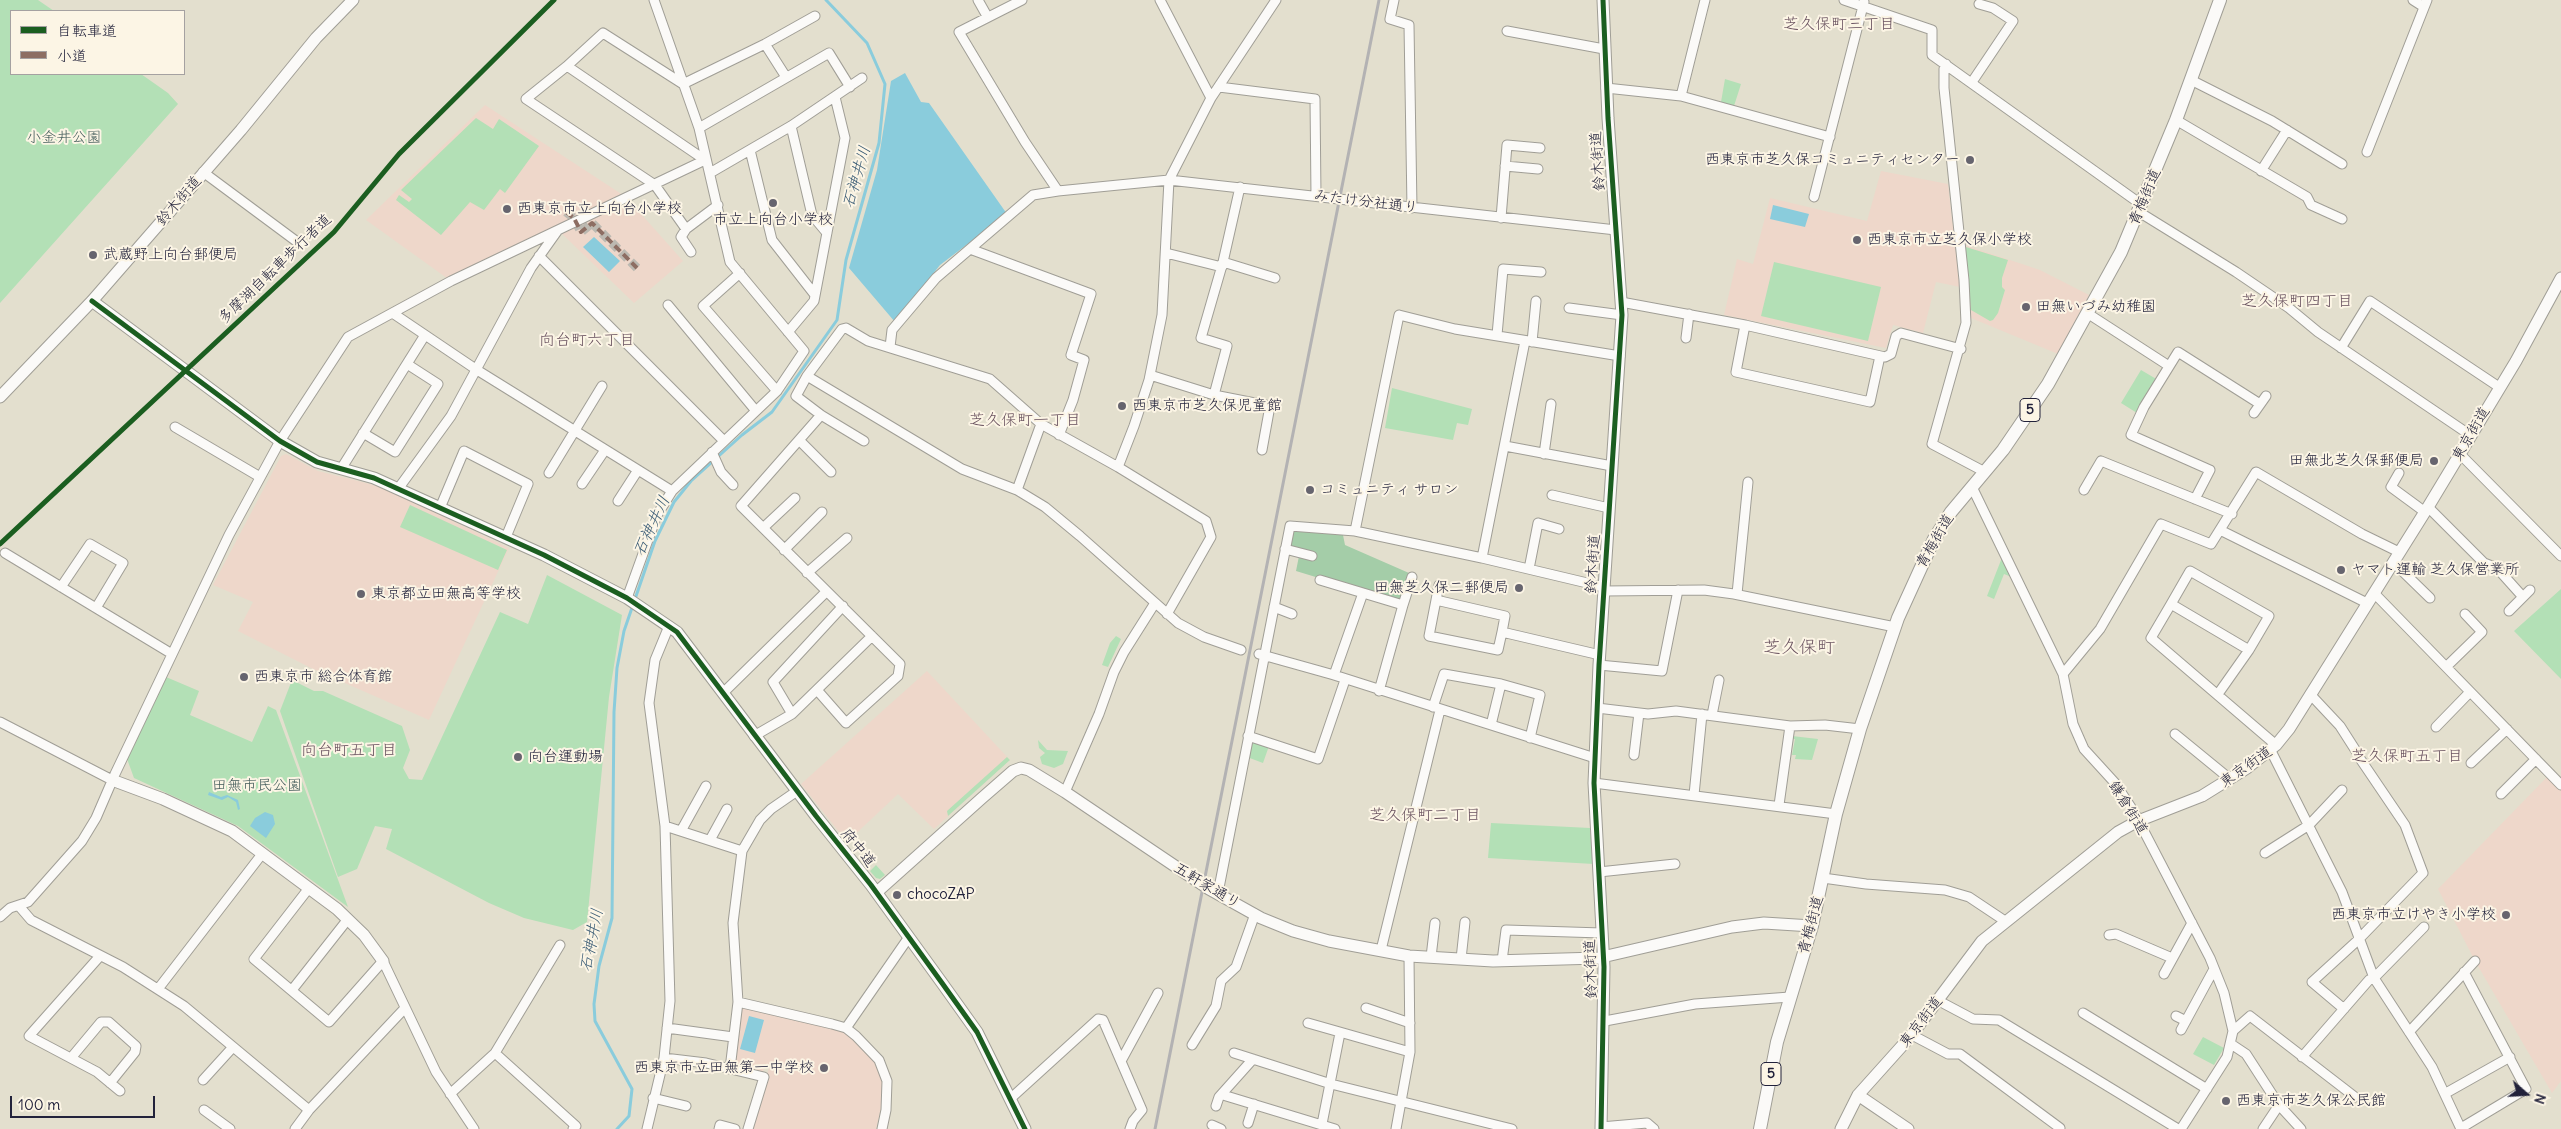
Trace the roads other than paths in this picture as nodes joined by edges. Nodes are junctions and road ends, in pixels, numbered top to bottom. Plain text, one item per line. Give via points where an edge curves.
1 (352, 0) edge
2 (654, 0) edge
3 (978, 0) edge
4 (1022, 0) edge
5 (1160, 0) edge
6 (1276, 0) edge
7 (1394, 0) edge
8 (1602, 0) edge
9 (1705, 0) edge
10 (1844, 0) edge
11 (2220, 0) edge
12 (2413, 0) edge
13 (1864, 3) edge
14 (2425, 4) edge
15 (1978, 6) edge
16 (815, 16) dead end
17 (987, 16) junction
18 (1507, 31) dead end
19 (766, 44) junction
20 (1604, 49) junction
21 (1946, 64) junction
22 (567, 66) junction
23 (786, 77) junction
24 (862, 78) dead end
25 (2191, 80) junction
26 (1972, 82) junction
27 (683, 84) junction
28 (850, 87) junction
29 (1219, 87) junction
30 (1606, 88) junction
31 (1681, 96) junction
32 (835, 97) junction
33 (1211, 98) junction
34 (2176, 120) junction
35 (791, 126) junction
36 (698, 128) junction
37 (2287, 130) junction
38 (1830, 137) junction
39 (1540, 148) dead end
40 (750, 150) junction
41 (2367, 152) dead end
42 (705, 160) junction
43 (2342, 164) dead end
44 (1505, 166) junction
45 (1538, 169) dead end
46 (2261, 171) junction
47 (203, 172) junction
48 (710, 173) junction
49 (1169, 180) junction
50 (655, 185) junction
51 (1240, 187) junction
52 (1058, 190) junction
53 (1316, 196) junction
54 (1814, 197) dead end
55 (718, 205) junction
56 (1412, 208) junction
57 (2140, 208) junction
58 (1501, 218) junction
59 (2342, 219) dead end
60 (686, 229) junction
61 (558, 230) junction
62 (1616, 230) junction
63 (827, 233) junction
64 (300, 244) dead end
65 (970, 249) junction
66 (691, 252) dead end
67 (1166, 253) junction
68 (539, 256) junction
69 (1222, 264) junction
70 (1541, 272) dead end
71 (740, 273) junction
72 (1275, 278) dead end
73 (2561, 278) edge
74 (815, 296) junction
75 (92, 301) junction
76 (1536, 301) dead end
77 (1621, 302) junction
78 (668, 305) dead end
79 (1569, 308) dead end
80 (2088, 313) junction
81 (394, 314) junction
82 (1689, 314) junction
83 (1622, 316) junction
84 (1746, 325) junction
85 (788, 332) junction
86 (425, 335) junction
87 (1497, 335) junction
88 (1686, 338) dead end
89 (1529, 341) junction
90 (890, 347) junction
91 (2341, 348) junction
92 (1961, 349) junction
93 (1620, 356) junction
94 (1880, 356) junction
95 (407, 364) junction
96 (2169, 366) junction
97 (477, 370) junction
98 (1150, 374) junction
99 (807, 376) junction
100 (602, 386) dead end
101 (2499, 387) junction
102 (777, 391) junction
103 (1214, 395) junction
104 (0, 397) edge
105 (1551, 404) dead end
106 (756, 410) junction
107 (2254, 413) dead end
108 (821, 415) junction
109 (1041, 424) junction
110 (175, 427) dead end
111 (575, 431) junction
112 (363, 433) junction
113 (1059, 435) junction
114 (2470, 435) junction
115 (799, 440) junction
116 (280, 441) junction
117 (724, 441) junction
118 (864, 441) dead end
119 (1506, 446) junction
120 (605, 450) junction
121 (1262, 450) dead end
122 (712, 452) junction
123 (1544, 454) junction
124 (2460, 454) junction
125 (1612, 466) junction
126 (1118, 467) junction
127 (341, 469) junction
128 (638, 470) junction
129 (831, 472) dead end
130 (1985, 472) junction
131 (549, 473) dead end
132 (2398, 473) dead end
133 (260, 477) junction
134 (1748, 482) dead end
135 (582, 484) dead end
136 (732, 485) dead end
137 (1972, 487) junction
138 (398, 489) junction
139 (1017, 490) junction
140 (2084, 490) dead end
141 (672, 491) junction
142 (1552, 495) dead end
143 (795, 498) dead end
144 (2195, 499) junction
145 (618, 501) dead end
146 (440, 508) junction
147 (1609, 508) junction
148 (2426, 510) junction
149 (822, 512) dead end
150 (2232, 514) junction
151 (763, 528) junction
152 (1559, 529) dead end
153 (2220, 530) junction
154 (1355, 531) junction
155 (506, 537) junction
156 (847, 538) dead end
157 (1285, 549) junction
158 (784, 550) junction
159 (5, 552) dead end
160 (1312, 556) dead end
161 (2561, 556) edge
162 (2396, 557) junction
163 (1482, 558) junction
164 (1529, 569) junction
165 (808, 573) junction
166 (1412, 576) dead end
167 (1320, 580) dead end
168 (1439, 585) dead end
169 (61, 587) junction
170 (1604, 589) junction
171 (1678, 590) junction
172 (826, 592) junction
173 (1363, 593) junction
174 (2374, 593) junction
175 (1737, 594) junction
176 (2430, 598) dead end
177 (628, 599) junction
178 (1436, 600) junction
179 (1155, 603) junction
180 (2367, 603) junction
181 (2171, 604) junction
182 (843, 606) junction
183 (1274, 606) junction
184 (1403, 606) junction
185 (96, 608) junction
186 (2509, 610) dead end
187 (1167, 614) junction
188 (1292, 614) dead end
189 (2465, 614) dead end
190 (669, 626) junction
191 (1895, 627) junction
192 (1502, 632) junction
193 (872, 636) junction
194 (1241, 650) dead end
195 (2249, 650) junction
196 (172, 654) junction
197 (1261, 656) junction
198 (1599, 660) junction
199 (2446, 667) junction
200 (2062, 674) junction
201 (1334, 675) junction
202 (1345, 680) junction
203 (1719, 680) dead end
204 (1501, 684) junction
205 (817, 690) junction
206 (1379, 691) junction
207 (2470, 692) junction
208 (723, 693) junction
209 (2218, 694) junction
210 (2310, 694) junction
211 (1436, 708) junction
212 (1597, 708) junction
213 (1639, 713) junction
214 (792, 714) junction
215 (1702, 714) junction
216 (1712, 716) junction
217 (0, 722) edge
218 (1491, 725) junction
219 (1790, 726) junction
220 (2436, 727) dead end
221 (1860, 729) junction
222 (2507, 729) junction
223 (2175, 734) dead end
224 (754, 736) junction
225 (1248, 736) junction
226 (1530, 738) junction
227 (2273, 748) junction
228 (2356, 751) dead end
229 (1634, 755) dead end
230 (1595, 758) junction
231 (2536, 759) junction
232 (2361, 760) dead end
233 (2471, 763) dead end
234 (2230, 779) junction
235 (112, 780) junction
236 (1594, 783) junction
237 (2561, 785) edge
238 (706, 786) dead end
239 (2342, 790) dead end
240 (797, 791) junction
241 (1065, 792) junction
242 (2501, 794) dead end
243 (1694, 795) junction
244 (1779, 805) junction
245 (727, 809) dead end
246 (1836, 814) junction
247 (2138, 820) junction
248 (2309, 824) junction
249 (665, 826) junction
250 (681, 831) junction
251 (710, 840) junction
252 (742, 851) junction
253 (2265, 853) dead end
254 (262, 854) junction
255 (1675, 864) dead end
256 (1599, 872) junction
257 (1823, 878) junction
258 (309, 888) junction
259 (876, 892) junction
260 (1218, 893) junction
261 (19, 906) junction
262 (1255, 914) junction
263 (0, 917) edge
264 (348, 919) junction
265 (2005, 921) junction
266 (1465, 922) dead end
267 (1435, 923) dead end
268 (2192, 923) junction
269 (1812, 926) junction
270 (2424, 927) dead end
271 (1602, 933) junction
272 (2109, 935) dead end
273 (909, 937) junction
274 (2358, 940) junction
275 (560, 945) dead end
276 (1382, 950) junction
277 (100, 956) junction
278 (1409, 956) junction
279 (1431, 957) junction
280 (1604, 958) junction
281 (2172, 958) junction
282 (1460, 959) junction
283 (383, 961) junction
284 (1502, 961) junction
285 (2475, 961) dead end
286 (2214, 969) junction
287 (2464, 972) junction
288 (2164, 974) dead end
289 (2374, 978) junction
290 (158, 989) junction
291 (292, 990) junction
292 (1158, 993) dead end
293 (1790, 998) junction
294 (1939, 1001) junction
295 (738, 1002) junction
296 (405, 1008) junction
297 (1366, 1008) dead end
298 (2344, 1008) junction
299 (2083, 1013) dead end
300 (2176, 1016) dead end
301 (1605, 1021) junction
302 (2186, 1021) junction
303 (1308, 1023) dead end
304 (1410, 1023) junction
305 (667, 1028) junction
306 (846, 1028) junction
307 (2181, 1030) dead end
308 (2233, 1031) junction
309 (2410, 1032) junction
310 (1340, 1033) junction
311 (1912, 1035) junction
312 (733, 1036) junction
313 (2230, 1044) junction
314 (1192, 1045) dead end
315 (233, 1047) junction
316 (1410, 1052) junction
317 (495, 1053) junction
318 (1234, 1054) dead end
319 (2302, 1057) junction
320 (2510, 1057) junction
321 (71, 1058) junction
322 (664, 1058) junction
323 (1252, 1058) junction
324 (1121, 1061) junction
325 (730, 1069) junction
326 (203, 1080) dead end
327 (110, 1082) junction
328 (1331, 1084) junction
329 (2207, 1089) junction
330 (120, 1091) dead end
331 (2446, 1093) junction
332 (450, 1094) junction
333 (1223, 1095) junction
334 (1858, 1095) junction
335 (2354, 1097) dead end
336 (653, 1098) junction
337 (1010, 1099) junction
338 (1402, 1103) junction
339 (1254, 1104) junction
340 (2279, 1105) junction
341 (686, 1106) dead end
342 (1216, 1106) dead end
343 (204, 1110) dead end
344 (309, 1110) junction
345 (1248, 1123) dead end
346 (1322, 1124) junction
347 (1212, 1125) dead end
348 (1601, 1128) edge
349 (2060, 1128) dead end
350 (2461, 1128) edge
351 (230, 1129) edge
352 (294, 1129) edge
353 (474, 1129) edge
354 (573, 1129) edge
355 (647, 1129) edge
356 (719, 1129) edge
357 (735, 1129) edge
358 (748, 1129) edge
359 (882, 1129) edge
360 (1024, 1129) edge
361 (1130, 1129) edge
362 (1221, 1129) edge
363 (1335, 1129) edge
364 (1396, 1129) edge
365 (1512, 1129) edge
366 (1654, 1129) edge
367 (1760, 1129) edge
368 (1841, 1129) edge
369 (1908, 1129) edge
370 (2179, 1129) edge
371 (2264, 1129) edge
372 (2301, 1129) edge

1 - 47 street, 鈴木街道
2 - 27 street
3 - 17 street
4 - 17 street
5 - 33 street
6 - 29 street
7 - 56 street via 1390,19 1409,24
8 - 20 street, 鈴木街道
9 - 31 street
10 - 13 street
11 - 25 main road, 青梅街道 / 5
12 - 14 street
13 - 21 street via 1932,30 1932,55
13 - 38 street
14 - 41 street
15 - 26 street via 1994,8 2013,21
16 - 19 street
17 - 52 street via 959,32
18 - 20 street
19 - 23 street
19 - 27 street
20 - 30 street, 鈴木街道
21 - 26 street
21 - 92 street via 1944,88 1966,315
22 - 27 street via 603,33
22 - 42 street
22 - 50 street via 526,99
23 - 28 street via 829,54
23 - 36 street
24 - 28 street
25 - 34 main road, 青梅街道 / 5
25 - 37 street
26 - 57 street
27 - 36 street
28 - 32 street
29 - 33 street
29 - 53 street via 1315,99
30 - 31 street
30 - 62 street, 鈴木街道
31 - 38 street
32 - 35 street
32 - 63 street via 846,138
33 - 49 street
34 - 46 street
34 - 57 main road, 青梅街道 / 5
35 - 40 street
35 - 63 street via 812,214
36 - 42 street
37 - 43 street
37 - 46 street
38 - 54 street
39 - 44 street via 1507,145
40 - 48 street
40 - 74 street via 772,240
42 - 48 street
42 - 50 street
44 - 45 street
44 - 58 street
46 - 59 street via 2307,197 2311,205
47 - 64 street
47 - 75 street, 鈴木街道
48 - 55 street
49 - 51 street, みたけ分社通り
49 - 52 street, みたけ分社通り
49 - 67 street
50 - 60 street
50 - 61 street
51 - 53 street, みたけ分社通り
51 - 69 street
52 - 65 street, みたけ分社通り via 1033,195
53 - 56 street, みたけ分社通り
55 - 60 street
55 - 71 street via 730,262
56 - 58 street, みたけ分社通り
57 - 80 main road, 青梅街道 / 5 via 2121,252
57 - 91 street
58 - 62 street, みたけ分社通り
60 - 66 street via 681,237
61 - 68 street
61 - 81 street via 451,281
62 - 77 street, 鈴木街道
63 - 74 street
65 - 90 street, みたけ分社通り via 936,278 892,330
65 - 113 street via 1091,294 1071,355 1084,360 1074,400
67 - 69 street
67 - 98 street via 1162,315
68 - 97 street
68 - 117 street
69 - 72 street
69 - 103 street via 1202,338 1227,346
70 - 87 street via 1503,268
71 - 85 street
71 - 102 street via 703,306
73 - 101 street, 東京街道
74 - 85 street
75 - 104 street, 鈴木街道
75 - 116 street, 府中道
76 - 89 street
77 - 82 street
77 - 83 street, 鈴木街道
78 - 106 street
79 - 83 street
80 - 96 street
80 - 130 main road, 青梅街道 / 5 via 2048,384
81 - 86 street
81 - 116 street via 348,337
82 - 84 street
82 - 88 street
83 - 93 street, 鈴木街道
84 - 94 street
84 - 94 street via 1736,372 1870,402
85 - 102 street via 804,351
86 - 95 street
86 - 97 street
87 - 89 street
87 - 154 street via 1454,329 1399,315
89 - 93 street
89 - 119 street
90 - 99 street via 868,342 846,328 842,329
90 - 109 street via 990,379
91 - 101 street via 2370,301
91 - 114 street
92 - 94 street via 1901,332 1896,336 1891,354
92 - 130 street via 1932,444
93 - 125 street, 鈴木街道
95 - 112 street
95 - 112 street via 438,384 395,452
96 - 107 street via 2178,352 2263,400
96 - 144 street via 2131,435 2210,470
97 - 111 street
97 - 138 street via 451,416
98 - 103 street
98 - 126 street
99 - 108 street via 796,396
99 - 139 street via 962,469
100 - 111 street
101 - 114 street, 東京街道
102 - 106 street
103 - 121 street via 1270,406
105 - 123 street
106 - 117 street
108 - 115 street
108 - 118 street
109 - 113 street
109 - 139 street
110 - 133 street
111 - 120 street
111 - 131 street
112 - 127 street
113 - 126 street
114 - 124 street, 東京街道
115 - 129 street
115 - 151 street via 741,506
116 - 127 street, 府中道 via 316,462
116 - 133 street
117 - 122 street
119 - 123 street
119 - 163 street
120 - 128 street
120 - 135 street
122 - 136 street
122 - 141 street
123 - 125 street
124 - 148 street, 東京街道
124 - 161 street
125 - 147 street, 鈴木街道
126 - 187 street via 1206,521 1211,536
127 - 138 street, 府中道
128 - 141 street
128 - 145 street
130 - 137 main road, 青梅街道 / 5
132 - 148 street via 2391,487
133 - 196 street
134 - 175 street
137 - 191 main road, 青梅街道 / 5 via 1934,538
137 - 200 street, 鎌倉街道
138 - 146 street, 府中道
139 - 179 street via 1045,507
140 - 144 street via 2101,461
141 - 177 street via 657,516
142 - 147 street
143 - 151 street
144 - 150 street
146 - 155 street, 府中道
146 - 155 street via 464,451 528,484
147 - 170 street, 鈴木街道
148 - 162 street, 東京街道
148 - 186 street via 2484,563 2497,568 2527,594
149 - 158 street
150 - 153 street
150 - 162 street via 2256,472
151 - 158 street
152 - 164 street via 1538,524
153 - 180 street
153 - 200 street via 2211,544 2161,524 2100,630
154 - 157 street via 1290,526
154 - 163 street
155 - 177 street, 府中道
156 - 165 street
157 - 160 street
157 - 183 street
158 - 165 street
159 - 169 street
162 - 174 street, 東京街道
162 - 176 street
163 - 164 street
164 - 170 street
165 - 172 street
166 - 184 street
167 - 173 street
168 - 178 street
169 - 185 street
169 - 185 street via 90,544 123,563
170 - 171 street
170 - 198 street, 鈴木街道
171 - 175 street
171 - 198 street via 1662,671
172 - 182 street
172 - 208 street
173 - 184 street
173 - 201 street
174 - 180 street, 東京街道
174 - 199 street
175 - 191 street
177 - 190 street, 府中道
178 - 192 street via 1505,616
178 - 192 street via 1429,636 1498,650
179 - 187 street
179 - 241 street via 1114,672
180 - 210 street, 東京街道
181 - 195 street
181 - 195 street via 2190,571 2269,616
181 - 209 street via 2151,638
182 - 193 street
182 - 214 street via 773,682
183 - 188 street
183 - 197 street
184 - 206 street
185 - 196 street
187 - 194 street via 1204,637
189 - 199 street via 2482,632
190 - 208 street, 府中道
190 - 249 street via 655,660 649,703
191 - 221 main road, 青梅街道 / 5
192 - 198 street
193 - 205 street
193 - 205 street via 900,664 898,676 846,723
195 - 209 street
196 - 235 street
197 - 201 street
197 - 225 street
198 - 212 street, 鈴木街道
199 - 207 street
200 - 247 street, 鎌倉街道 via 2073,724 2084,749 2115,783
201 - 202 street
202 - 206 street
202 - 225 street via 1318,759
203 - 216 street
204 - 211 street via 1444,674
204 - 218 street
204 - 226 street via 1540,695
205 - 214 street
206 - 211 street
207 - 220 street
207 - 222 street
208 - 224 street, 府中道
209 - 227 street
210 - 227 street, 東京街道
210 - 228 street via 2340,726
211 - 218 street
211 - 276 street
212 - 213 street
212 - 230 street, 鈴木街道
213 - 215 street via 1676,711
213 - 229 street
214 - 224 street
215 - 216 street
215 - 243 street
216 - 219 street
217 - 235 street
218 - 226 street
219 - 221 street
219 - 244 street
221 - 246 main road, 青梅街道 / 5
222 - 231 street
222 - 233 street
223 - 234 street
224 - 240 street, 府中道
225 - 260 street
226 - 230 street
227 - 234 street, 東京街道
227 - 248 street
230 - 236 street, 鈴木街道
231 - 237 street
231 - 242 street
232 - 274 street via 2404,826 2423,873
234 - 247 street, 東京街道 via 2202,796
235 - 254 street via 219,824
235 - 261 street via 96,818 82,840 28,902
236 - 243 street
236 - 256 street, 鈴木街道
238 - 250 street
239 - 248 street
240 - 252 street via 760,820
240 - 259 street, 府中道
241 - 259 street, 五軒家通り via 1028,770 1013,771
241 - 260 street, 五軒家通り via 1193,880
243 - 244 street
244 - 246 street
245 - 251 street
246 - 257 main road, 青梅街道 / 5
247 - 265 street, 東京街道 via 2100,845
247 - 268 street, 鎌倉街道
248 - 253 street
248 - 274 street via 2342,892
249 - 250 street
249 - 305 street via 670,1002
250 - 251 street
251 - 252 street
252 - 295 street via 733,923
254 - 258 street
254 - 290 street
255 - 256 street
256 - 271 street, 鈴木街道
257 - 265 street via 1945,890 1968,897
257 - 269 main road, 青梅街道 / 5
258 - 264 street
258 - 291 street via 254,959
259 - 273 street, 府中道
260 - 262 street, 五軒家通り
261 - 263 street via 10,908
261 - 277 street via 31,920
262 - 276 street, 五軒家通り via 1295,932
262 - 314 street via 1236,967 1221,981 1216,1006
264 - 283 street
264 - 291 street
265 - 294 street, 東京街道 via 1982,940
266 - 282 street
267 - 279 street
268 - 281 street
268 - 286 street, 鎌倉街道
269 - 280 street, 五軒家通り via 1764,924 1732,927
269 - 293 main road, 青梅街道 / 5
270 - 289 street
271 - 280 street, 鈴木街道
271 - 284 street via 1506,930
272 - 281 street via 2116,934
273 - 306 street
273 - 337 street, 府中道 via 977,1032
274 - 289 street
274 - 298 street via 2312,982
275 - 317 street
276 - 278 street, 五軒家通り
277 - 290 street
277 - 321 street via 29,1036
278 - 279 street, 五軒家通り
278 - 304 street
279 - 282 street, 五軒家通り
280 - 284 street, 五軒家通り
280 - 301 street, 鈴木街道
281 - 288 street
282 - 284 street, 五軒家通り
283 - 291 street via 329,1022
283 - 296 street
285 - 287 street
286 - 302 street
286 - 308 street, 鎌倉街道 via 2224,993
287 - 309 street
287 - 320 street
289 - 298 street
289 - 309 street
290 - 315 street
292 - 324 street
293 - 301 street via 1695,1004
293 - 367 main road, 青梅街道 / 5 via 1776,1046
294 - 311 street, 東京街道
294 - 370 street via 1973,1019 1999,1020
295 - 306 street
295 - 312 street
296 - 332 street
296 - 344 street
297 - 304 street
298 - 319 street
299 - 329 street
300 - 302 street
301 - 348 street, 鈴木街道
302 - 307 street
303 - 310 street
304 - 316 street
305 - 312 street
305 - 322 street
306 - 359 street via 872,1050 887,1082
308 - 313 street, 鎌倉街道
308 - 319 street via 2250,1016
309 - 331 street
310 - 316 street
310 - 328 street
311 - 334 street, 東京街道
311 - 349 street via 1948,1054 1960,1054
312 - 325 street
313 - 329 street, 鎌倉街道 via 2228,1057
313 - 340 street via 2246,1054
315 - 326 street
315 - 344 street
316 - 338 street
317 - 332 street
317 - 354 street via 576,1126
318 - 323 street
319 - 335 street
320 - 331 street
320 - 350 street via 2526,1089
321 - 327 street
321 - 327 street via 101,1022 109,1022 136,1046 135,1052
322 - 325 street
322 - 336 street
323 - 328 street
323 - 333 street
324 - 337 street via 1103,1020 1098,1019
324 - 361 street via 1142,1110
325 - 358 street via 764,1077
327 - 330 street
328 - 338 street
328 - 346 street
329 - 370 street, 鎌倉街道
331 - 350 street
332 - 353 street
333 - 339 street
333 - 342 street
334 - 368 street, 東京街道
334 - 369 street
336 - 341 street
336 - 355 street
337 - 360 street, 府中道
338 - 364 street
338 - 365 street
339 - 345 street
339 - 346 street
340 - 371 street
340 - 372 street
343 - 351 street
344 - 352 street
346 - 363 street
347 - 362 street
348 - 366 street via 1647,1123
356 - 357 street via 720,1125

